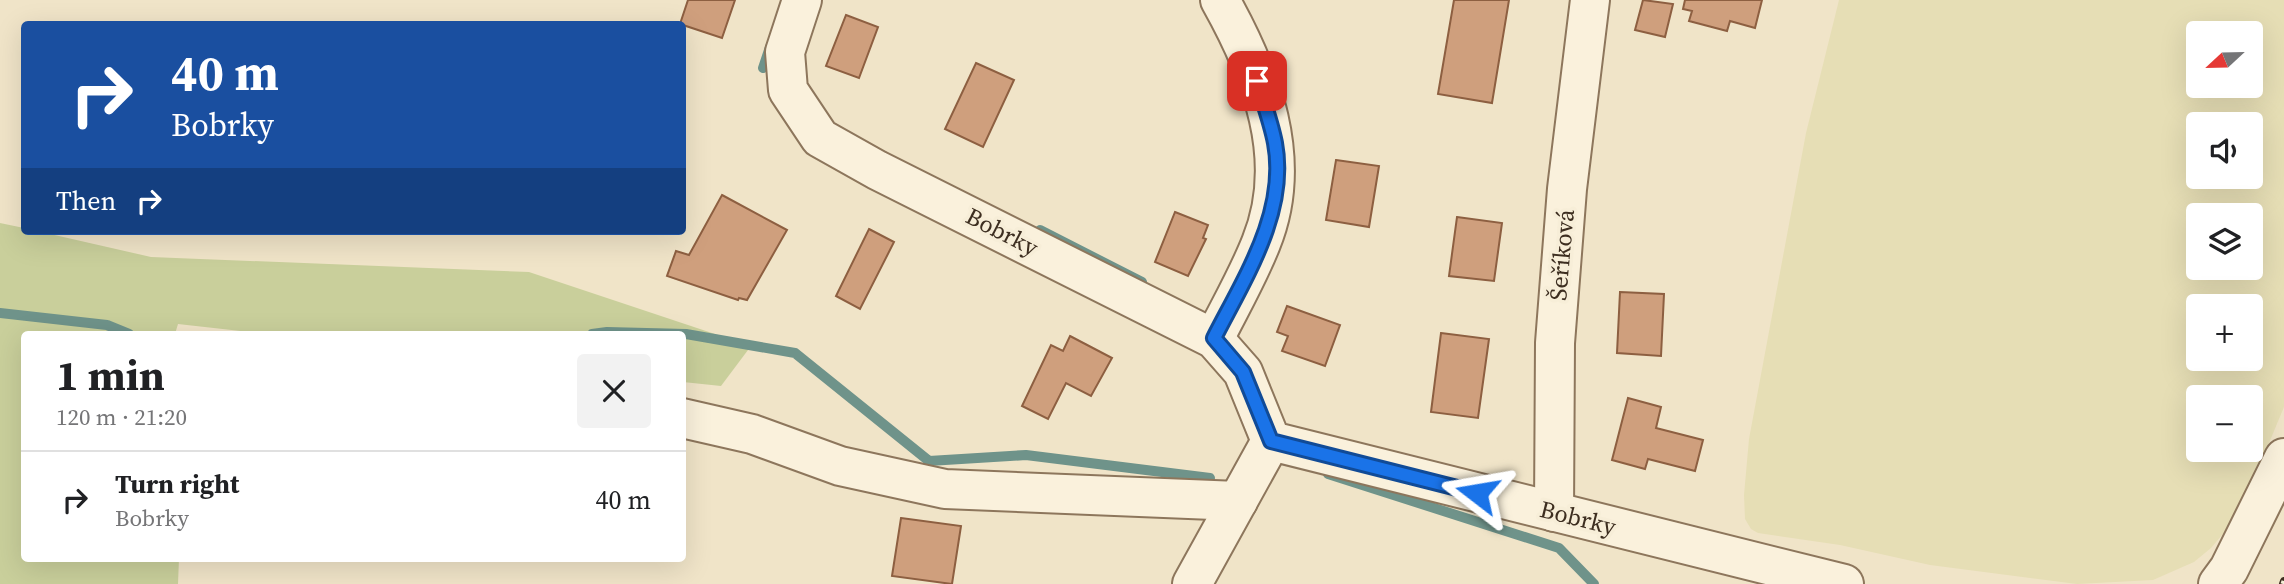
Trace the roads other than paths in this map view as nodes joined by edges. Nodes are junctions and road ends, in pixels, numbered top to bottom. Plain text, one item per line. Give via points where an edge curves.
1 (802, 0) edge
2 (1220, 0) edge
3 (1590, 0) edge
4 (1214, 338) junction
5 (686, 419) edge
6 (1271, 441) junction
7 (2284, 458) edge
8 (1238, 501) junction
9 (1554, 512) junction
10 (1192, 584) edge
11 (1844, 584) edge
12 (2218, 584) edge

1 - 4 street, Bobrky via 785,52 788,90 821,138
2 - 4 street via 1239,34 1261,93 1275,144 1275,193 1262,242
3 - 9 street, Šeříková via 1567,189 1555,343
4 - 6 street, Bobrky via 1243,372
5 - 8 street via 752,434 840,466 945,489
6 - 8 street
6 - 9 street, Bobrky
7 - 12 street
8 - 10 street
9 - 11 street, Bobrky

